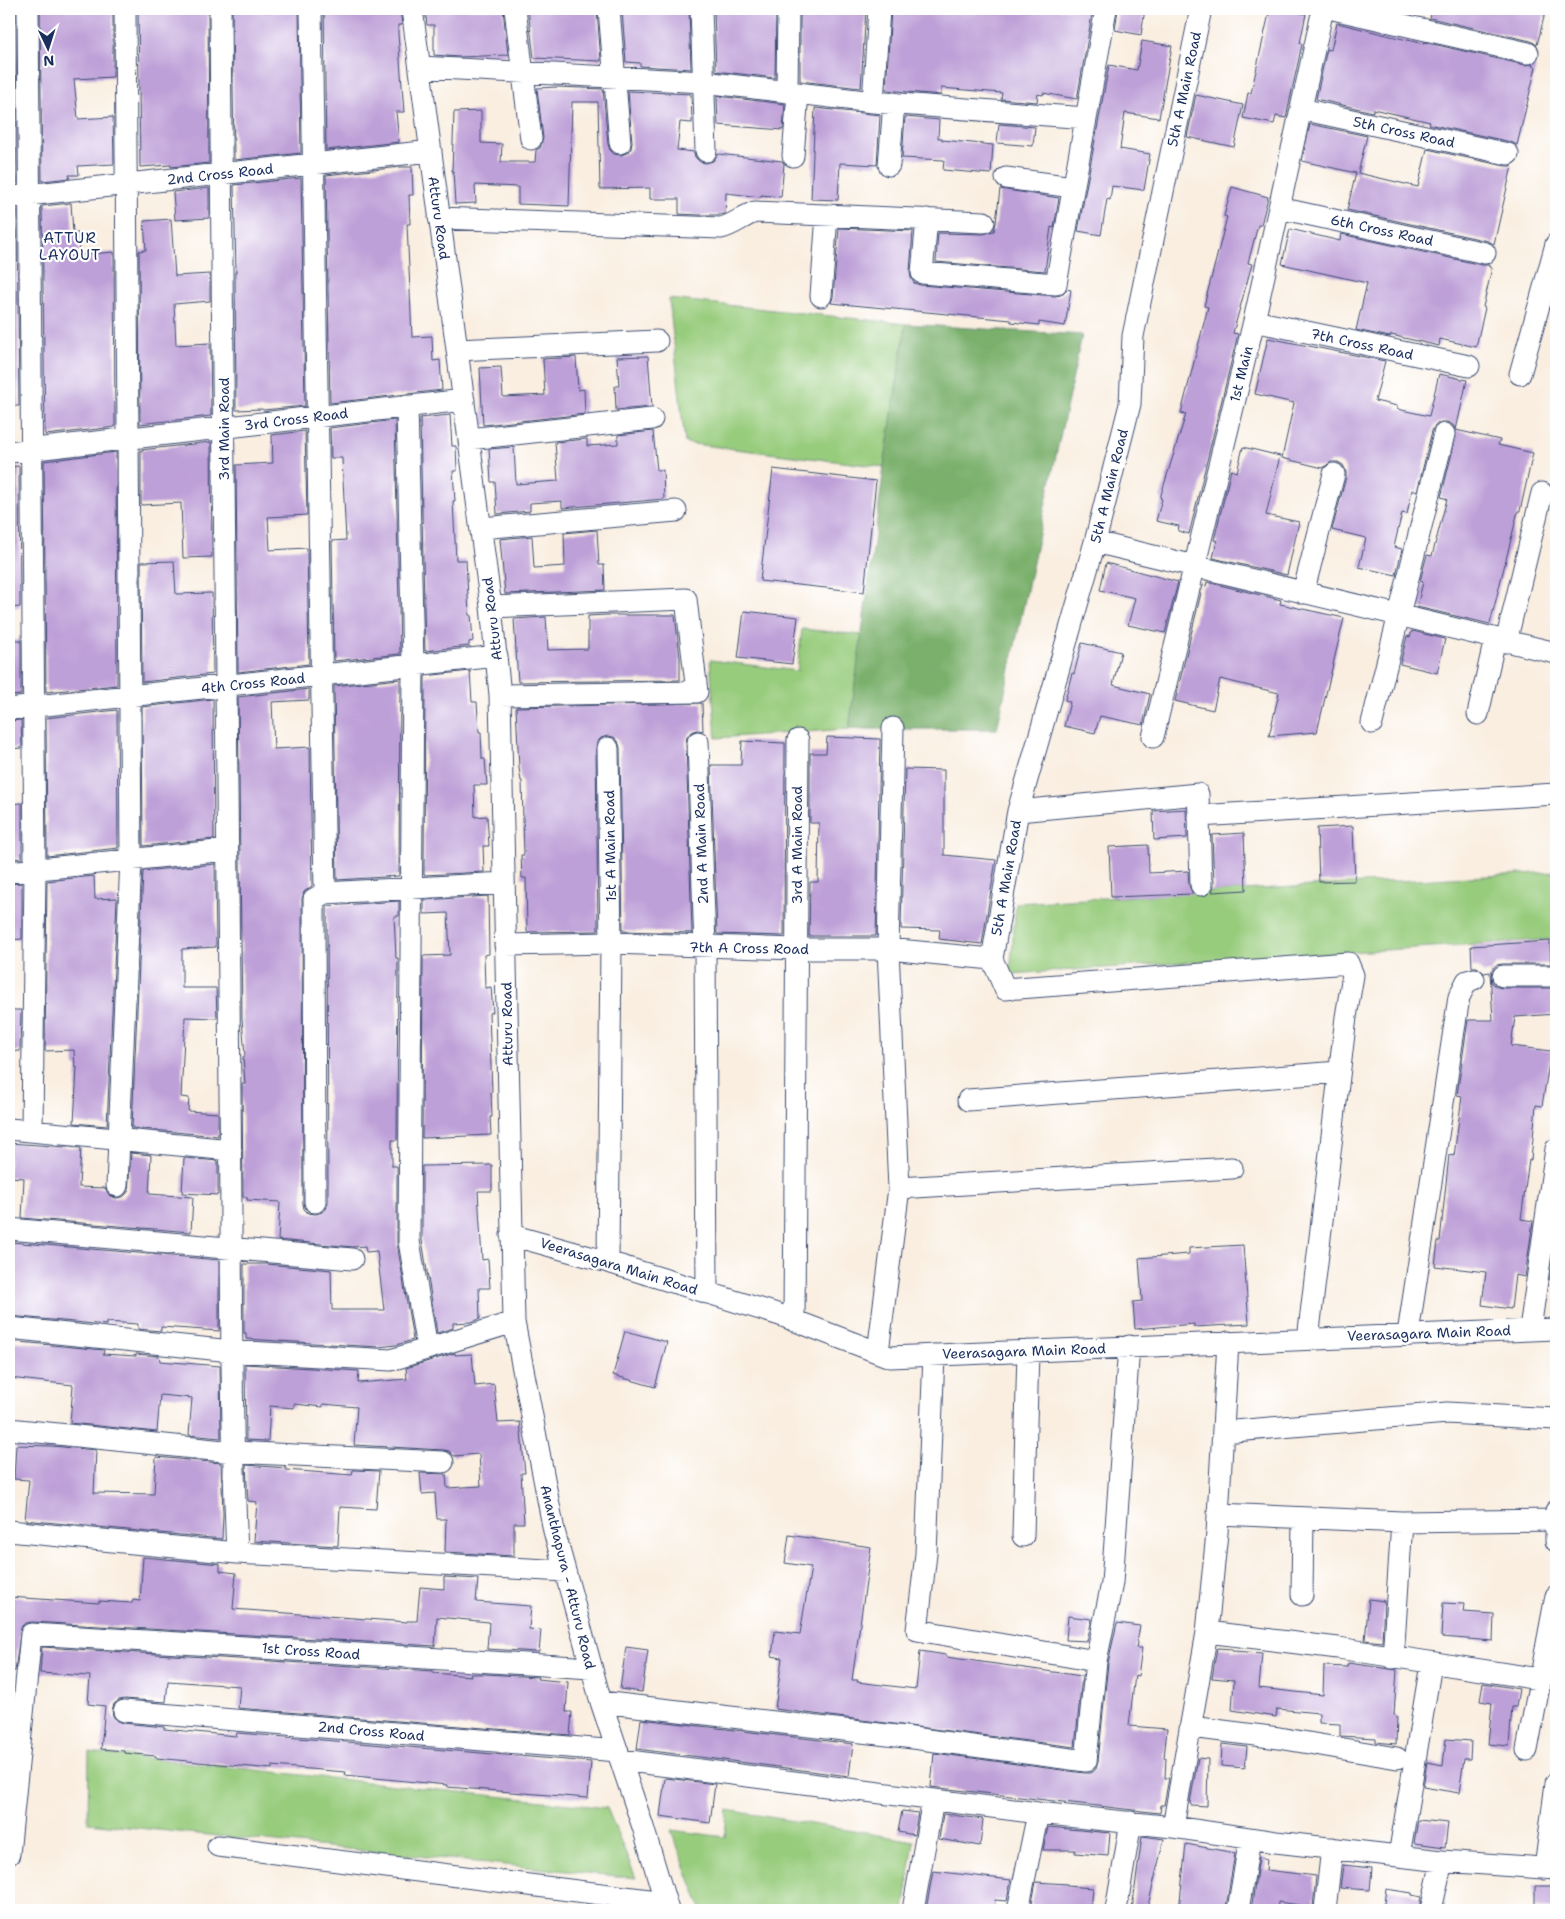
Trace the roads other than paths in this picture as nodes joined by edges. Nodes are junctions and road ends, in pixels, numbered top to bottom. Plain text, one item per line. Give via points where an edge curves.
1 (28, 9) edge
2 (125, 9) edge
3 (220, 9) edge
4 (311, 9) edge
5 (412, 9) edge
6 (515, 9) edge
7 (609, 9) edge
8 (700, 9) edge
9 (788, 9) edge
10 (879, 9) edge
11 (1106, 9) edge
12 (1201, 9) edge
13 (1323, 9) edge
14 (1333, 9) edge
15 (1528, 53) dead end
16 (420, 67) junction
17 (523, 73) junction
18 (616, 78) junction
19 (704, 82) junction
20 (793, 92) junction
21 (873, 102) junction
22 (894, 103) junction
23 (1301, 109) junction
24 (1086, 118) junction
25 (531, 139) dead end
26 (620, 143) dead end
27 (431, 151) junction
28 (706, 151) dead end
29 (1508, 154) dead end
30 (793, 156) dead end
31 (314, 164) junction
32 (889, 165) dead end
33 (222, 174) junction
34 (1006, 178) dead end
35 (126, 184) junction
36 (1074, 187) junction
37 (19, 196) edge
38 (1279, 208) junction
39 (827, 215) junction
40 (439, 218) junction
41 (927, 219) junction
42 (984, 222) dead end
43 (1556, 244) edge
44 (1485, 252) dead end
45 (821, 296) dead end
46 (1254, 321) junction
47 (657, 341) dead end
48 (457, 350) junction
49 (1469, 366) dead end
50 (1520, 374) dead end
51 (464, 400) junction
52 (407, 406) junction
53 (318, 417) junction
54 (652, 419) dead end
55 (224, 427) junction
56 (1444, 434) dead end
57 (128, 439) junction
58 (469, 439) junction
59 (32, 450) junction
60 (9, 452) edge
61 (1334, 474) dead end
62 (1542, 493) dead end
63 (676, 511) dead end
64 (481, 528) junction
65 (1095, 542) junction
66 (1194, 566) junction
67 (1303, 593) junction
68 (491, 607) junction
69 (1399, 616) junction
70 (1500, 641) junction
71 (1556, 653) edge
72 (497, 656) junction
73 (413, 665) junction
74 (322, 675) junction
75 (226, 686) junction
76 (500, 695) junction
77 (130, 696) junction
78 (34, 707) junction
79 (9, 709) edge
80 (1478, 714) dead end
81 (1372, 723) dead end
82 (893, 728) dead end
83 (1152, 738) dead end
84 (798, 740) dead end
85 (698, 742) dead end
86 (608, 748) dead end
87 (1556, 794) edge
88 (1018, 811) junction
89 (1199, 816) junction
90 (227, 850) junction
91 (132, 859) junction
92 (35, 868) junction
93 (9, 872) edge
94 (504, 883) junction
95 (1201, 885) dead end
96 (411, 888) junction
97 (325, 893) junction
98 (611, 943) junction
99 (505, 945) junction
100 (705, 947) junction
101 (797, 949) junction
102 (888, 949) junction
103 (992, 959) junction
104 (1503, 976) dead end
105 (1556, 976) edge
106 (1474, 980) dead end
107 (1340, 1072) junction
108 (968, 1100) dead end
109 (9, 1129) edge
110 (32, 1131) junction
111 (120, 1139) junction
112 (1556, 1149) edge
113 (231, 1150) junction
114 (1232, 1168) dead end
115 (117, 1186) dead end
116 (899, 1188) junction
117 (315, 1202) dead end
118 (9, 1229) edge
119 (511, 1235) junction
120 (232, 1249) junction
121 (352, 1259) dead end
122 (608, 1262) junction
123 (707, 1293) junction
124 (794, 1321) junction
125 (514, 1322) junction
126 (9, 1328) edge
127 (1556, 1328) edge
128 (1530, 1329) junction
129 (1408, 1334) junction
130 (1308, 1339) junction
131 (1228, 1342) junction
132 (1130, 1346) junction
133 (427, 1348) junction
134 (231, 1351) junction
135 (1028, 1351) junction
136 (878, 1352) junction
137 (934, 1355) junction
138 (1556, 1419) edge
139 (9, 1429) edge
140 (1223, 1432) junction
141 (232, 1452) junction
142 (443, 1462) dead end
143 (1218, 1514) junction
144 (1556, 1515) edge
145 (1303, 1518) junction
146 (1402, 1522) junction
147 (9, 1532) edge
148 (1022, 1536) dead end
149 (1556, 1541) edge
150 (237, 1553) junction
151 (565, 1571) junction
152 (1302, 1595) dead end
153 (1556, 1596) edge
154 (1207, 1632) junction
155 (1393, 1658) junction
156 (1096, 1661) junction
157 (1430, 1664) junction
158 (592, 1668) junction
159 (1539, 1679) junction
160 (601, 1702) junction
161 (124, 1711) dead end
162 (1191, 1727) junction
163 (1527, 1750) dead end
164 (619, 1756) junction
165 (1396, 1758) dead end
166 (13, 1779) edge
167 (1556, 1783) edge
168 (933, 1800) junction
169 (1038, 1813) junction
170 (1131, 1822) junction
171 (1173, 1827) junction
172 (1250, 1838) junction
173 (218, 1846) dead end
174 (1332, 1848) junction
175 (9, 1854) edge
176 (1399, 1856) junction
177 (1442, 1862) junction
178 (1550, 1869) edge
179 (666, 1906) edge
180 (913, 1910) edge
181 (1018, 1910) edge
182 (1116, 1910) edge
183 (1238, 1910) edge
184 (1325, 1910) edge
185 (1431, 1910) edge

1 - 37 street
2 - 35 street
3 - 33 street, 3rd Main Road
4 - 31 street
5 - 16 street, Atturu Road
6 - 17 street
7 - 18 street
8 - 19 street
9 - 20 street
10 - 21 street
11 - 24 street
12 - 65 street, 5th A Main Road via 1133,336 1130,404
13 - 23 street, 1st Main
14 - 15 street
16 - 17 street
16 - 27 street, Atturu Road
17 - 18 street
17 - 25 street
18 - 19 street
18 - 26 street
19 - 20 street
19 - 28 street
20 - 21 street
20 - 30 street
21 - 22 street
22 - 24 street
22 - 32 street
23 - 29 street, 5th Cross Road
23 - 38 street, 1st Main
24 - 36 street
27 - 31 street, 2nd Cross Road
27 - 40 street, Atturu Road
31 - 33 street, 2nd Cross Road
31 - 53 street
33 - 35 street, 2nd Cross Road
33 - 55 street, 3rd Main Road
34 - 36 street
35 - 37 street, 2nd Cross Road
35 - 57 street
36 - 41 street via 1056,284 922,273
37 - 59 street
38 - 44 street, 6th Cross Road
38 - 46 street, 1st Main
39 - 40 street via 755,212 721,228
39 - 41 street
39 - 45 street
40 - 48 street, Atturu Road
41 - 42 street
43 - 50 street
46 - 49 street, 7th Cross Road
46 - 66 street, 1st Main
47 - 48 street
48 - 51 street, Atturu Road
51 - 52 street, 3rd Cross Road
51 - 58 street, Atturu Road
52 - 53 street, 3rd Cross Road
52 - 73 street
53 - 55 street, 3rd Cross Road
53 - 74 street
54 - 58 street
55 - 57 street, 3rd Cross Road
55 - 75 street, 3rd Main Road
56 - 69 street
57 - 59 street, 3rd Cross Road
57 - 77 street
58 - 64 street, Atturu Road
59 - 60 street, 3rd Cross Road
59 - 78 street
61 - 67 street
62 - 70 street
63 - 64 street
64 - 68 street, Atturu Road
65 - 66 street
65 - 88 street, 5th A Main Road
66 - 67 street
66 - 83 street, 1st Main
67 - 69 street
68 - 72 street, Atturu Road
68 - 76 street via 686,600 697,692
69 - 70 street
69 - 81 street
70 - 71 street
70 - 80 street
72 - 73 street, 4th Cross Road
72 - 76 street, Atturu Road
73 - 74 street, 4th Cross Road
73 - 96 street
74 - 75 street, 4th Cross Road
74 - 97 street
75 - 77 street, 4th Cross Road
75 - 90 street, 3rd Main Road
76 - 94 street, Atturu Road
77 - 78 street, 4th Cross Road
77 - 91 street
78 - 79 street, 4th Cross Road
78 - 92 street
82 - 102 street
84 - 101 street, 3rd A Main Road
85 - 100 street, 2nd A Main Road
86 - 98 street, 1st A Main Road
87 - 89 street
88 - 89 street via 1198,794
88 - 103 street, 5th A Main Road
89 - 95 street
90 - 91 street
90 - 113 street, 3rd Main Road
91 - 92 street
91 - 111 street
92 - 93 street
92 - 110 street
94 - 96 street
94 - 99 street, Atturu Road
96 - 97 street
96 - 133 street via 409,1241
97 - 117 street via 314,899
98 - 99 street, 7th A Cross Road
98 - 100 street, 7th A Cross Road
98 - 122 street, 1st A Main Road
99 - 119 street, Atturu Road
100 - 101 street, 7th A Cross Road
100 - 123 street, 2nd A Main Road
101 - 102 street, 7th A Cross Road
101 - 124 street, 3rd A Main Road
102 - 103 street, 7th A Cross Road
102 - 116 street
103 - 107 street via 1005,989 1348,963 1353,975
104 - 105 street
106 - 129 street via 1467,981 1459,997
107 - 108 street
107 - 130 street
109 - 110 street
110 - 111 street
111 - 113 street
111 - 115 street
112 - 128 street
113 - 120 street, 3rd Main Road
114 - 116 street
116 - 136 street
118 - 120 street
119 - 122 street, Veerasagara Main Road
119 - 125 street, Ananthapura - Atturu Road
120 - 121 street
120 - 134 street
122 - 123 street, Veerasagara Main Road
123 - 124 street, Veerasagara Main Road
124 - 136 street, Veerasagara Main Road
125 - 133 street
125 - 151 street, Ananthapura - Atturu Road via 552,1522
126 - 134 street
127 - 128 street, Veerasagara Main Road
128 - 129 street, Veerasagara Main Road
129 - 130 street, Veerasagara Main Road
130 - 131 street, Veerasagara Main Road
131 - 132 street, Veerasagara Main Road
131 - 140 street
132 - 135 street, Veerasagara Main Road
132 - 156 street via 1112,1583
133 - 134 street via 391,1360
134 - 141 street
135 - 137 street, Veerasagara Main Road
135 - 148 street
136 - 137 street, Veerasagara Main Road via 890,1357
137 - 156 street via 926,1554 917,1630
138 - 140 street via 1447,1413
139 - 141 street
140 - 143 street
141 - 142 street
141 - 150 street
143 - 145 street
143 - 154 street
144 - 146 street
144 - 149 street
145 - 146 street
145 - 152 street
146 - 155 street
147 - 150 street
150 - 151 street
151 - 158 street, Ananthapura - Atturu Road
153 - 159 street
154 - 155 street
154 - 162 street
155 - 157 street
156 - 160 street via 1086,1761
157 - 159 street
157 - 176 street
158 - 160 street, Ananthapura - Atturu Road
158 - 166 street, 1st Cross Road via 31,1634
159 - 163 street
160 - 164 street, Ananthapura - Atturu Road
161 - 164 street, 2nd Cross Road
162 - 165 street
162 - 171 street
164 - 168 street, 2nd Cross Road
164 - 179 street, Ananthapura - Atturu Road
166 - 175 street
167 - 178 street
168 - 169 street, 2nd Cross Road
168 - 180 street
169 - 170 street, 2nd Cross Road
169 - 181 street
170 - 171 street, 2nd Cross Road
170 - 182 street
171 - 172 street, 2nd Cross Road
172 - 174 street, 2nd Cross Road
172 - 183 street
173 - 179 street
174 - 176 street, 2nd Cross Road
174 - 184 street
176 - 177 street, 2nd Cross Road
177 - 178 street, 2nd Cross Road
177 - 185 street

